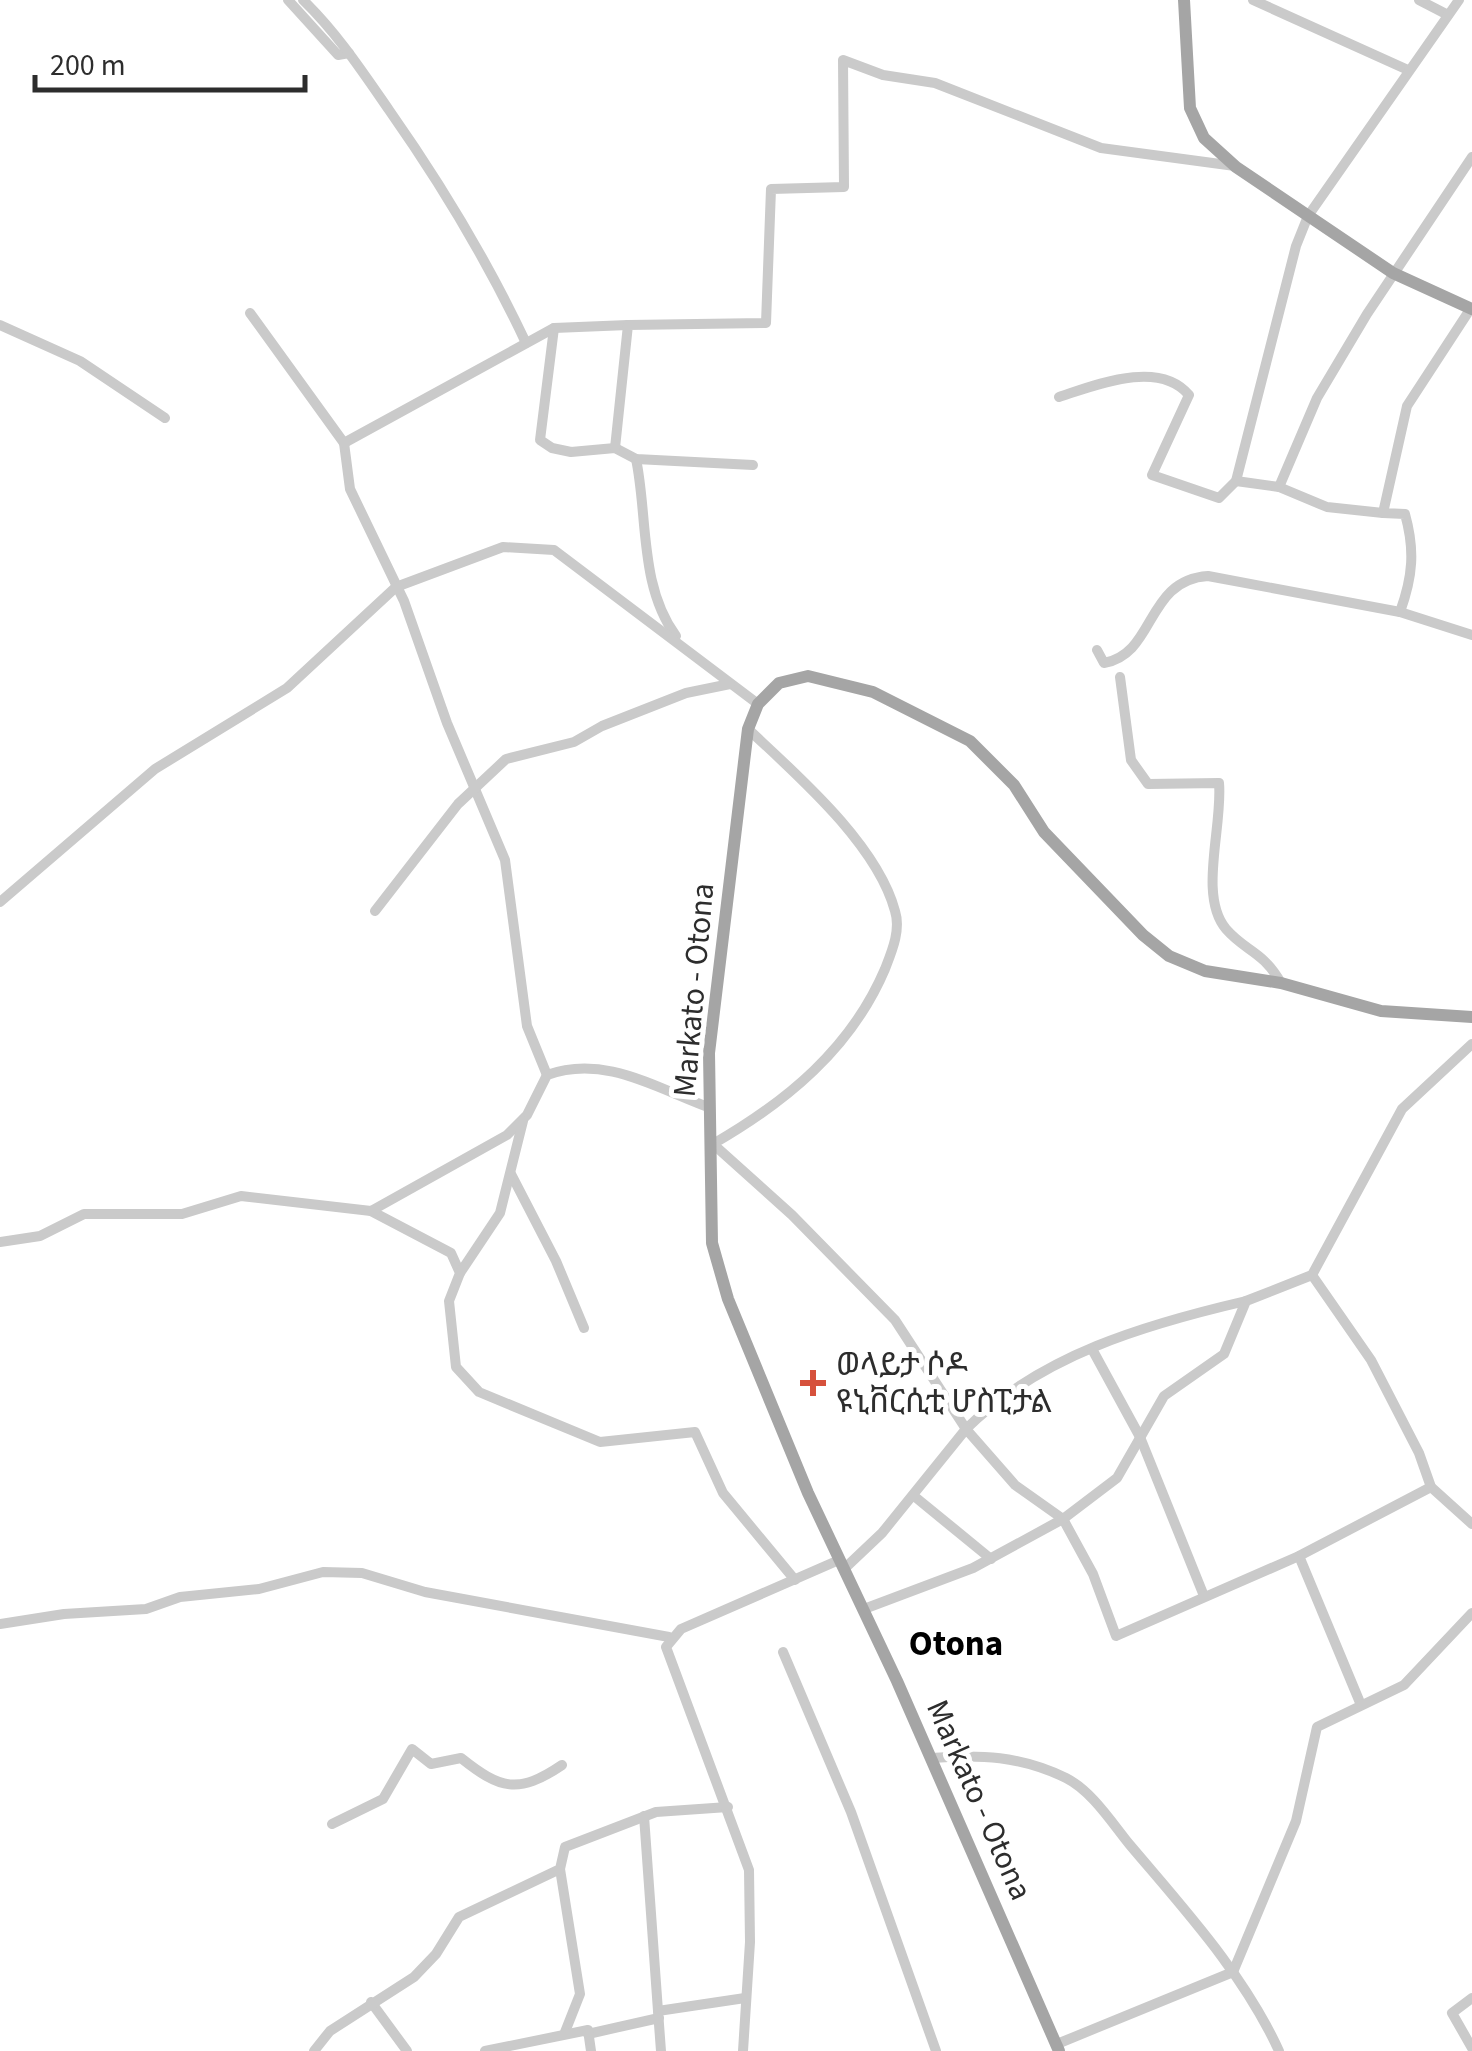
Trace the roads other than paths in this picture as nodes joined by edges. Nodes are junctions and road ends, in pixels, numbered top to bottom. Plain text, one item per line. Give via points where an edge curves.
1 (288, 0) edge
2 (303, 0) edge
3 (1184, 0) edge
4 (1252, 0) edge
5 (1419, 0) edge
6 (1460, 0) edge
7 (1448, 15) junction
8 (349, 52) junction
9 (1408, 70) junction
10 (1472, 157) edge
11 (1236, 166) junction
12 (1308, 216) junction
13 (1393, 273) junction
14 (1471, 308) edge
15 (250, 313) dead end
16 (0, 325) edge
17 (628, 325) junction
18 (554, 328) junction
19 (526, 343) junction
20 (1059, 397) dead end
21 (164, 418) dead end
22 (344, 444) junction
23 (615, 448) junction
24 (636, 459) junction
25 (753, 465) dead end
26 (1236, 481) junction
27 (1279, 487) junction
28 (1383, 513) junction
29 (396, 587) junction
30 (1400, 612) junction
31 (1472, 635) edge
32 (682, 644) junction
33 (1097, 650) dead end
34 (1120, 678) dead end
35 (730, 684) junction
36 (758, 704) junction
37 (748, 729) junction
38 (476, 785) junction
39 (0, 902) edge
40 (375, 911) dead end
41 (1281, 983) junction
42 (1472, 1017) edge
43 (1472, 1044) edge
44 (547, 1076) junction
45 (708, 1107) junction
46 (523, 1120) junction
47 (712, 1144) junction
48 (511, 1174) junction
49 (371, 1211) junction
50 (0, 1242) edge
51 (460, 1273) junction
52 (1312, 1275) junction
53 (1246, 1302) junction
54 (584, 1328) dead end
55 (1092, 1349) junction
56 (966, 1429) junction
57 (1140, 1438) junction
58 (1431, 1487) junction
59 (914, 1496) junction
60 (1062, 1519) junction
61 (1472, 1524) edge
62 (1299, 1556) junction
63 (991, 1559) junction
64 (842, 1564) junction
65 (795, 1580) junction
66 (1204, 1596) junction
67 (864, 1609) junction
68 (1472, 1613) edge
69 (0, 1624) edge
70 (669, 1637) junction
71 (783, 1652) dead end
72 (1360, 1705) junction
73 (931, 1758) junction
74 (562, 1765) dead end
75 (728, 1806) junction
76 (644, 1816) junction
77 (332, 1824) dead end
78 (560, 1869) junction
79 (1233, 1972) junction
80 (745, 1998) junction
81 (1472, 1998) edge
82 (371, 2002) junction
83 (658, 2014) junction
84 (564, 2032) junction
85 (588, 2034) junction
86 (1058, 2048) edge
87 (1472, 2048) edge
88 (314, 2051) edge
89 (407, 2051) edge
90 (486, 2051) edge
91 (590, 2051) edge
92 (661, 2051) edge
93 (743, 2051) edge
94 (936, 2051) edge
95 (1279, 2051) edge

1 - 8 street via 338,56
2 - 8 street
3 - 11 main road via 1195,125
4 - 9 street
5 - 7 street
6 - 7 street
7 - 9 street
8 - 19 street via 433,172
9 - 12 street
10 - 13 street
11 - 12 main road
11 - 17 street via 1101,148 934,83 843,60 844,187 772,189 766,323
12 - 13 main road
12 - 26 street
13 - 14 main road
13 - 27 street via 1317,398
14 - 28 street via 1407,406
15 - 22 street
16 - 21 street via 80,362
17 - 18 street
17 - 23 street
18 - 19 street
18 - 23 street via 540,440 570,452
19 - 22 street
20 - 26 street via 1143,376 1182,387 1189,395 1152,475 1219,498
22 - 29 street via 350,489
23 - 24 street
24 - 25 street
24 - 32 street via 658,599
26 - 27 street
27 - 28 street via 1327,507
28 - 30 street via 1405,514 1412,540 1414,562
29 - 32 street via 503,547 554,550
29 - 38 street
29 - 39 street via 287,688 155,768
30 - 31 street
30 - 33 street via 1198,576 1164,596 1130,652 1104,663
32 - 35 street
34 - 41 street via 1131,760 1148,784 1219,783 1222,814 1210,889 1215,908 1224,926 1257,951
35 - 36 street
35 - 38 street via 686,693 574,742 506,759
36 - 37 main road, Markato - Otona
36 - 41 main road, Markato - Otona via 780,683 808,676 873,692 970,741 1014,785 1044,832 1169,956 1205,971
37 - 45 main road, Markato - Otona
37 - 47 street via 806,782 862,851 897,915 895,946 861,1017 826,1060 764,1114
38 - 40 street
38 - 44 street via 505,860 527,1026
41 - 42 main road, Markato - Otona via 1381,1011
43 - 52 street via 1402,1109
44 - 45 street via 567,1068 604,1070 643,1078
44 - 46 street
45 - 47 main road, Markato - Otona
46 - 48 street
46 - 49 street via 471,1158
47 - 56 street via 894,1320
47 - 64 main road, Markato - Otona via 711,1229 728,1299
48 - 51 street via 500,1213
48 - 54 street
49 - 50 street via 242,1196 182,1214 84,1214 40,1236
49 - 51 street via 451,1254
51 - 65 street via 450,1301 456,1367 480,1392 600,1442 695,1432 723,1492
52 - 53 street
52 - 58 street via 1371,1360
53 - 55 street via 1169,1319
53 - 57 street via 1224,1354 1164,1396
55 - 56 street via 998,1398
55 - 57 street
56 - 59 street
56 - 60 street via 1014,1485
57 - 60 street via 1116,1478
57 - 66 street
58 - 61 street
58 - 62 street
59 - 63 street
59 - 64 street
60 - 63 street
60 - 66 street via 1094,1574 1116,1636
62 - 66 street
62 - 72 street
63 - 67 street
64 - 65 street
64 - 67 main road, Markato - Otona
65 - 70 street
67 - 73 main road, Markato - Otona
68 - 72 street via 1404,1685
69 - 70 street via 146,1610 180,1597 260,1589 323,1572 362,1572 425,1592
70 - 75 street via 670,1658
71 - 94 street via 851,1812
72 - 79 street via 1317,1728 1296,1821
73 - 79 street via 991,1754 1068,1779 1096,1803
73 - 86 main road, Markato - Otona
74 - 77 street via 537,1782 494,1783 461,1758 430,1764 412,1749 383,1800
75 - 76 street
75 - 80 street via 748,1870
76 - 78 street via 565,1847
76 - 83 street
78 - 82 street via 458,1917 426,1965
78 - 84 street via 580,1994
79 - 86 street
79 - 95 street
80 - 83 street
80 - 93 street
81 - 87 street via 1452,2013
82 - 88 street
82 - 89 street
83 - 85 street
83 - 92 street
84 - 85 street
84 - 90 street
85 - 91 street

